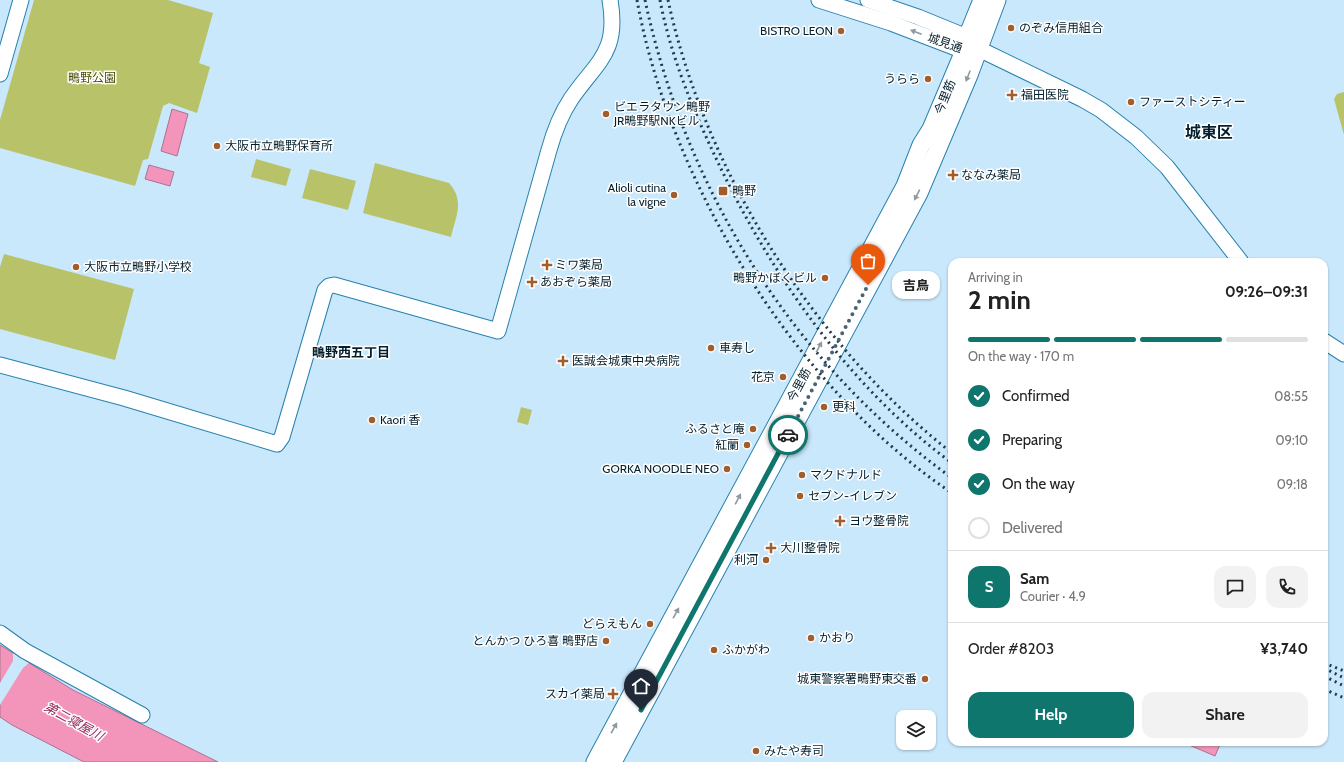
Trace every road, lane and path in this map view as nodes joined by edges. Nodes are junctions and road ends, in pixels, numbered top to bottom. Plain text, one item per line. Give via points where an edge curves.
1 (21, 0) edge
2 (610, 0) edge
3 (819, 0) edge
4 (868, 0) edge
5 (982, 0) edge
6 (997, 0) edge
7 (970, 46) junction
8 (0, 74) edge
9 (1238, 258) edge
10 (1328, 344) edge
11 (1344, 354) edge
12 (0, 365) edge
13 (0, 633) edge
14 (142, 715) dead end
15 (595, 762) edge
16 (613, 762) edge

1 - 8 street
2 - 12 street via 613,21 609,45 599,64 570,100 558,123 498,330 334,285 329,286 325,290 282,437 277,444 124,398
7 -> 3 street, 城見通
4 - 7 street, 城見通 via 918,17
5 - 7 main road, 今里筋
6 - 7 main road, 今里筋
7 - 9 street via 1082,99 1136,137 1167,167
15 -> 7 main road, 今里筋 via 905,186 921,145
7 -> 16 main road, 今里筋 via 919,193
10 - 11 street
13 - 14 street via 25,651

